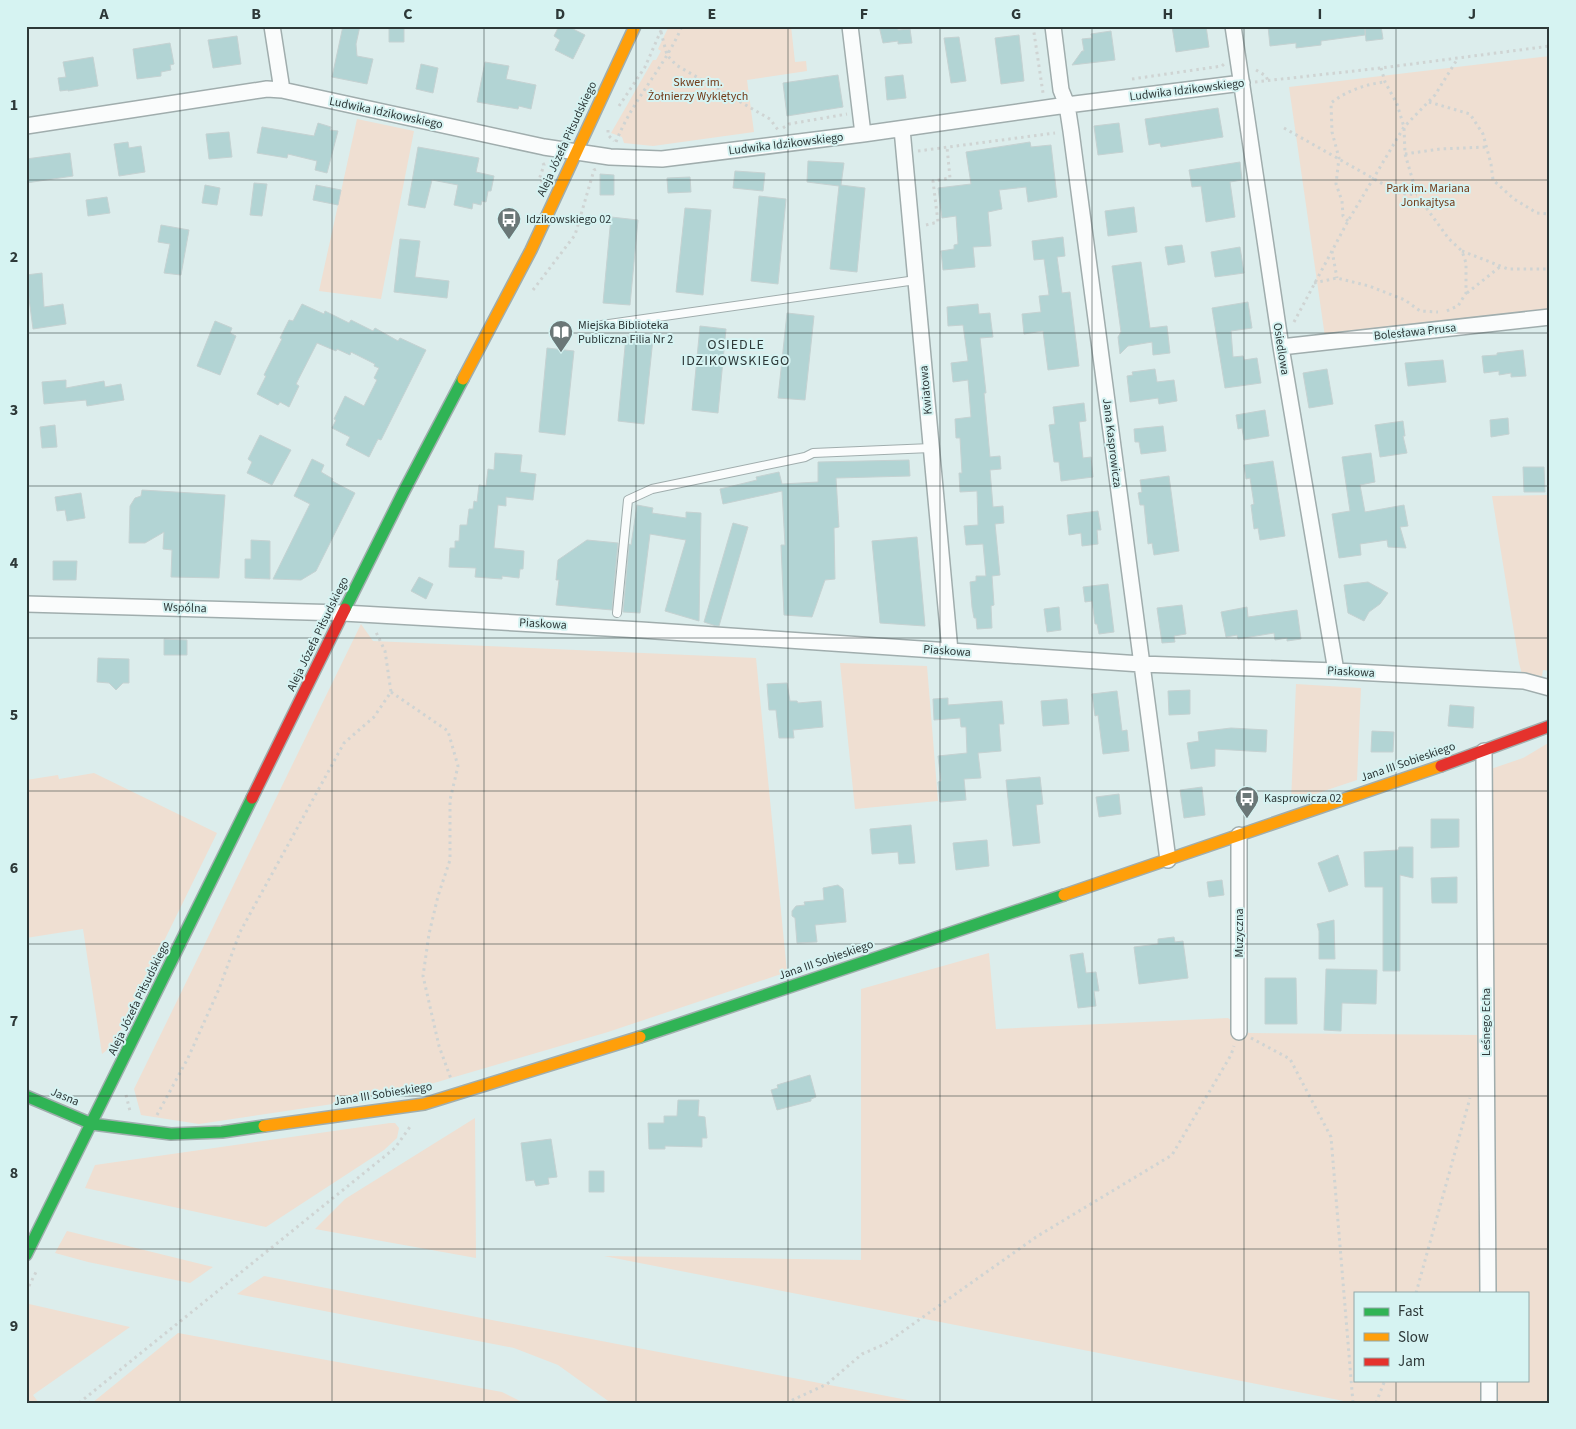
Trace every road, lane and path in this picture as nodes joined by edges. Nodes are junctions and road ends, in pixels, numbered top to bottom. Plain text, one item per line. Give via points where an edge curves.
1 (272, 26) edge
2 (635, 26) edge
3 (682, 26) edge
4 (850, 26) edge
5 (1033, 26) edge
6 (1053, 26) edge
7 (1233, 26) edge
8 (661, 32) dead end
9 (1550, 46) edge
10 (668, 55) junction
11 (1458, 58) junction
12 (1381, 68) junction
13 (1385, 82) junction
14 (1242, 83) junction
15 (282, 90) junction
16 (1043, 93) dead end
17 (1429, 102) junction
18 (1067, 105) junction
19 (26, 126) edge
20 (1284, 128) dead end
21 (1404, 128) junction
22 (902, 129) junction
23 (779, 131) dead end
24 (864, 134) junction
25 (616, 143) dead end
26 (1486, 147) junction
27 (575, 151) junction
28 (1404, 154) junction
29 (1339, 158) junction
30 (1372, 178) junction
31 (1417, 195) junction
32 (1550, 214) edge
33 (1348, 221) junction
34 (1332, 250) junction
35 (1462, 250) junction
36 (1501, 266) junction
37 (1550, 269) edge
38 (1337, 278) junction
39 (916, 280) junction
40 (1314, 283) junction
41 (1466, 293) junction
42 (1550, 317) edge
43 (1293, 323) dead end
44 (595, 326) dead end
45 (1281, 347) junction
46 (931, 448) junction
47 (27, 598) edge
48 (343, 613) junction
49 (617, 613) dead end
50 (361, 614) junction
51 (950, 651) junction
52 (1141, 664) junction
53 (1336, 671) junction
54 (1550, 688) edge
55 (391, 692) junction
56 (1550, 726) edge
57 (1484, 751) junction
58 (1239, 835) junction
59 (1168, 860) junction
60 (1239, 1032) junction
61 (1471, 1092) dead end
62 (456, 1094) junction
63 (26, 1096) edge
64 (424, 1104) junction
65 (154, 1119) dead end
66 (92, 1124) junction
67 (26, 1255) edge
68 (1416, 1292) edge
69 (1488, 1292) edge
70 (1384, 1382) edge
71 (1489, 1382) edge
72 (79, 1403) edge
73 (786, 1403) edge
74 (1353, 1403) edge
75 (1376, 1403) edge
76 (1489, 1403) edge

1 - 15 street
2 - 27 street, Aleja Józefa Piłsudskiego
3 - 10 path
4 - 24 street
5 - 16 path
6 - 18 street, Jana Kasprowicza via 1061,90
7 - 14 street, Osiedlowa
8 - 10 path
9 - 11 path, Ludwika Idzikowskiego
10 - 23 path via 676,65 770,119
10 - 25 path via 628,116
11 - 12 path, Ludwika Idzikowskiego
11 - 17 path
12 - 13 path
12 - 14 path, Ludwika Idzikowskiego
13 - 21 path via 1397,104
13 - 29 path via 1340,95 1331,103 1332,132
14 - 18 street, Ludwika Idzikowskiego
14 - 45 street, Osiedlowa
15 - 19 street, Ludwika Idzikowskiego via 267,89
15 - 27 street, Ludwika Idzikowskiego
17 - 21 path
17 - 26 path via 1470,114 1483,134
18 - 22 street, Ludwika Idzikowskiego
18 - 52 street, Jana Kasprowicza
20 - 29 path
21 - 28 path
21 - 30 path
22 - 24 street, Ludwika Idzikowskiego
22 - 39 street, Kwiatowa
24 - 27 street, Ludwika Idzikowskiego via 662,159 610,157
26 - 28 path
26 - 32 path via 1493,180 1514,199 1537,213
27 - 48 street, Aleja Józefa Piłsudskiego via 531,250
28 - 31 path
29 - 30 path
29 - 33 path via 1336,184 1343,216
30 - 31 path via 1399,193
30 - 33 path
31 - 35 path via 1449,239
33 - 34 path
34 - 38 path
34 - 40 path
35 - 36 path
35 - 41 path via 1466,263
36 - 37 path via 1508,269
36 - 41 path
38 - 40 path
38 - 41 path via 1405,300 1420,311 1443,313 1458,306
39 - 44 lane
39 - 46 street, Kwiatowa
40 - 43 path
42 - 45 street, Bolesława Prusa
45 - 53 street, Osiedlowa
46 - 49 lane via 813,452 805,457 652,489 628,500
46 - 51 street, Kwiatowa
47 - 48 street, Wspólna
48 - 50 street, Piaskowa
48 - 66 street, Aleja Józefa Piłsudskiego
50 - 51 street, Piaskowa
50 - 55 path via 374,628 385,651
51 - 52 street, Piaskowa
52 - 53 street, Piaskowa
52 - 59 street, Jana Kasprowicza
53 - 54 street, Piaskowa via 1524,681
55 - 62 path via 448,732 458,766 450,800 450,860 438,896 422,976 439,1046
55 - 65 path via 374,717 344,743 240,932 192,1050
56 - 57 street, Jana III Sobieskiego
57 - 58 street, Jana III Sobieskiego
57 - 69 street, Leśnego Echa
58 - 59 street, Jana III Sobieskiego
58 - 60 street, Muzyczna
59 - 62 street, Jana III Sobieskiego via 683,1024
60 - 73 path via 1231,1055 1172,1155 1036,1237 885,1344 862,1354 827,1384
60 - 74 path via 1290,1059 1331,1137
61 - 68 path
62 - 64 street, Jana III Sobieskiego
63 - 66 street, Jasna
64 - 66 street, Jana III Sobieskiego via 222,1132 172,1134
64 - 72 path via 395,1148
66 - 67 street, Aleja Józefa Piłsudskiego
70 - 75 path
71 - 76 street

